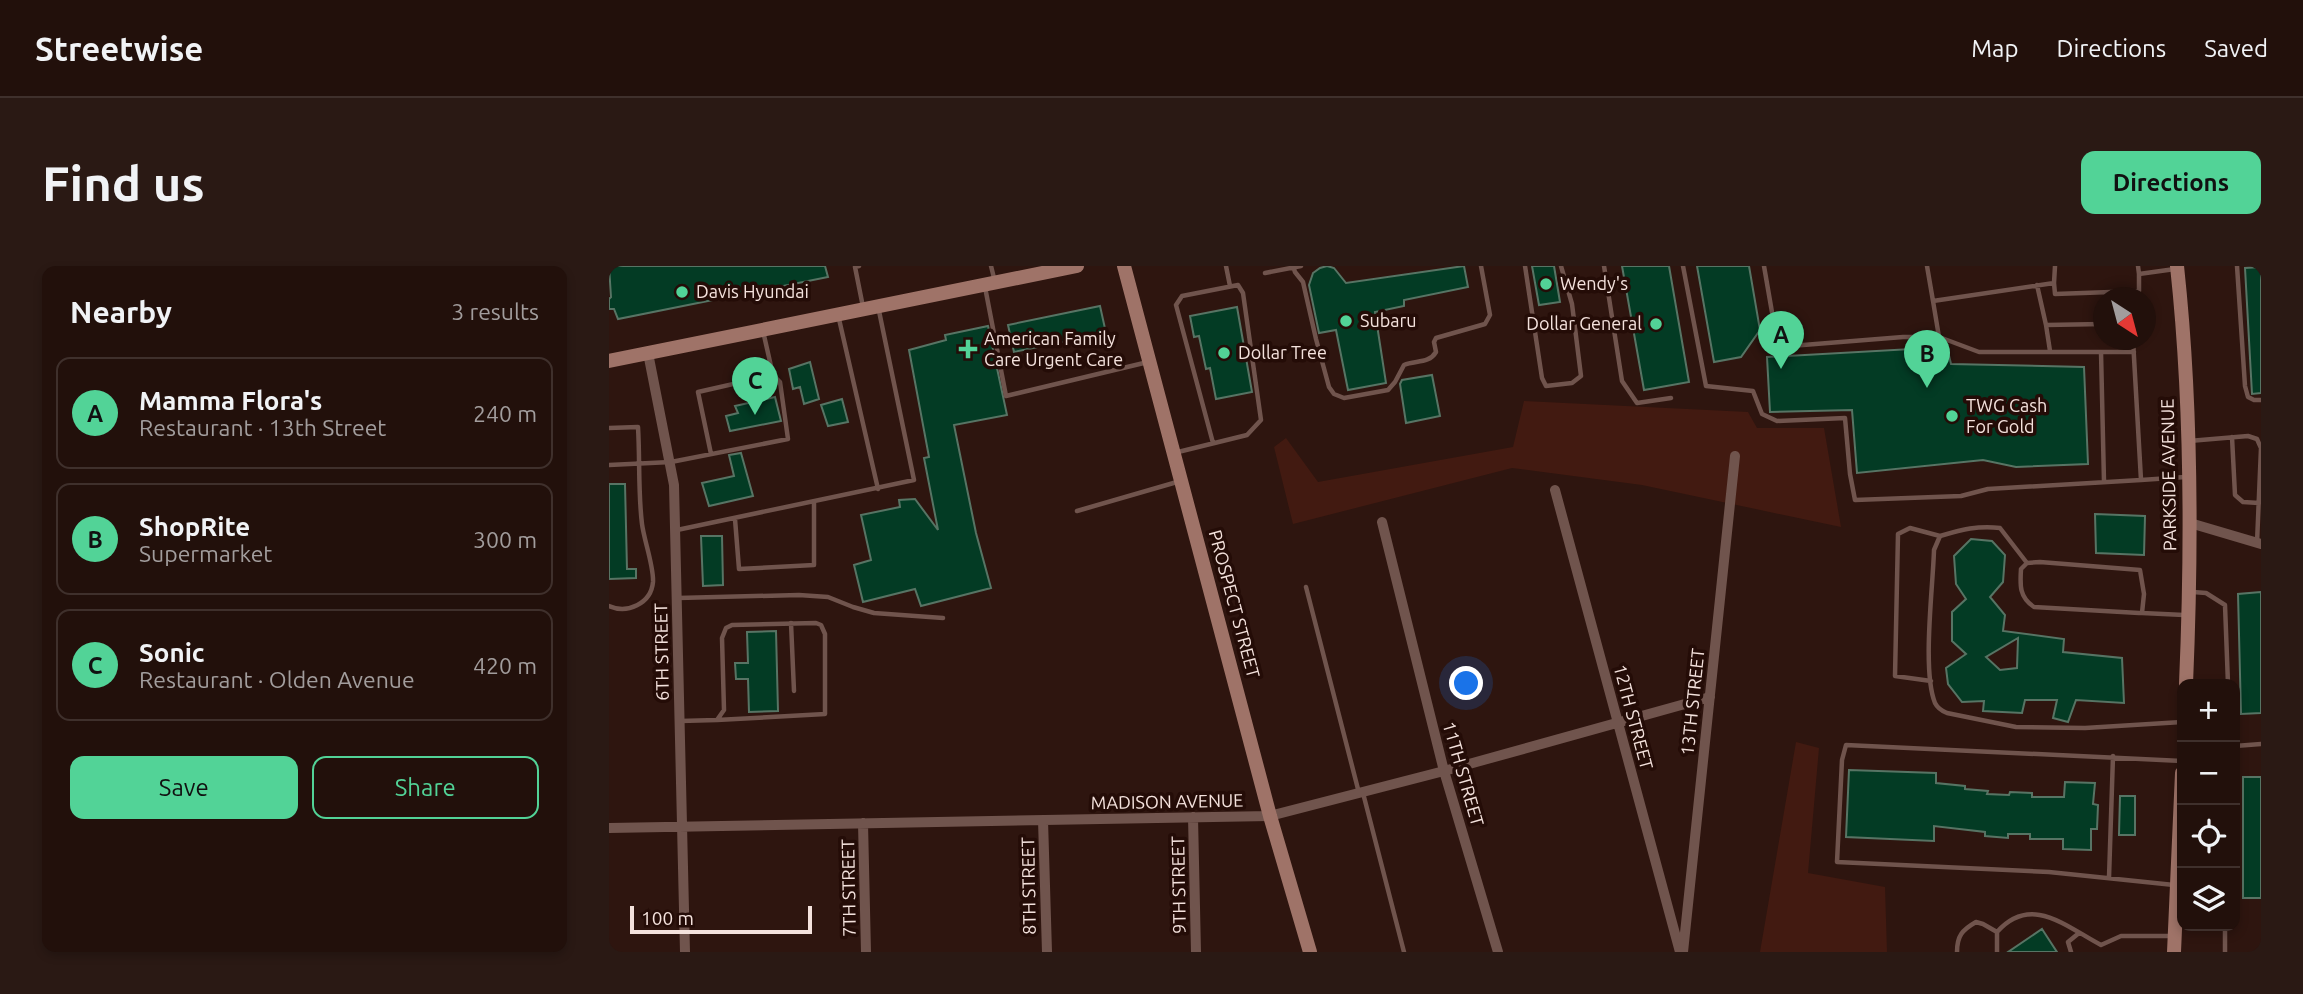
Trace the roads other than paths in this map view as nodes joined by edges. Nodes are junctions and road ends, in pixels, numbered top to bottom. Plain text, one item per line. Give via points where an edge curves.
1 (856, 266) edge
2 (992, 266) edge
3 (1124, 266) edge
4 (1226, 266) edge
5 (1300, 266) edge
6 (1481, 266) edge
7 (1525, 266) edge
8 (1561, 266) edge
9 (1604, 266) edge
10 (1683, 266) edge
11 (1764, 266) edge
12 (1927, 266) edge
13 (2055, 266) edge
14 (2138, 266) edge
15 (2237, 266) edge
16 (1067, 267) edge
17 (1293, 267) edge
18 (2177, 267) edge
19 (1028, 271) edge
20 (1265, 273) dead end
21 (2139, 274) junction
22 (2054, 283) junction
23 (990, 284) junction
24 (2037, 285) junction
25 (1230, 286) junction
26 (1933, 301) junction
27 (871, 308) junction
28 (838, 315) junction
29 (2093, 324) edge
30 (2046, 326) junction
31 (762, 330) junction
32 (1938, 337) junction
33 (2050, 351) junction
34 (2101, 352) junction
35 (2134, 352) joint
36 (648, 353) junction
37 (609, 361) edge
38 (1149, 362) junction
39 (773, 375) junction
40 (1671, 398) dead end
41 (2261, 400) edge
42 (609, 428) edge
43 (2232, 437) junction
44 (2189, 442) junction
45 (1213, 443) junction
46 (1174, 453) junction
47 (711, 454) junction
48 (1735, 456) dead end
49 (671, 462) junction
50 (640, 464) junction
51 (609, 465) edge
52 (2190, 477) junction
53 (1181, 480) junction
54 (2141, 480) junction
55 (2103, 482) junction
56 (878, 489) junction
57 (1555, 490) dead end
58 (814, 502) junction
59 (2259, 503) junction
60 (1077, 511) dead end
61 (735, 519) junction
62 (1382, 522) dead end
63 (2190, 523) junction
64 (675, 531) junction
65 (1940, 536) junction
66 (2259, 543) edge
67 (2027, 563) junction
68 (1306, 587) dead end
69 (2189, 592) junction
70 (677, 598) junction
71 (609, 606) edge
72 (2142, 613) junction
73 (2188, 616) junction
74 (943, 618) dead end
75 (791, 624) junction
76 (2186, 679) edge
77 (2228, 679) edge
78 (1931, 681) junction
79 (794, 691) dead end
80 (1710, 696) junction
81 (717, 720) junction
82 (680, 721) junction
83 (1618, 722) junction
84 (2177, 722) edge
85 (2261, 744) edge
86 (2240, 746) edge
87 (2113, 757) junction
88 (2177, 761) edge
89 (1444, 771) junction
90 (1361, 792) junction
91 (2181, 805) edge
92 (1270, 816) junction
93 (1193, 817) junction
94 (1044, 820) junction
95 (863, 823) junction
96 (682, 826) junction
97 (609, 828) edge
98 (2178, 868) edge
99 (2109, 878) junction
100 (2177, 885) joint
101 (2225, 931) edge
102 (1997, 932) junction
103 (2079, 933) junction
104 (2175, 936) junction
105 (2101, 945) junction
106 (685, 952) edge
107 (866, 952) edge
108 (1047, 952) edge
109 (1196, 952) edge
110 (1310, 952) edge
111 (1404, 952) edge
112 (1498, 952) edge
113 (1682, 952) edge
114 (1957, 952) edge
115 (1997, 952) edge
116 (2071, 952) edge
117 (2103, 952) edge
118 (2174, 952) edge
119 (2225, 952) edge

1 - 27 lane
2 - 23 lane
3 - 38 main road, PROSPECT STREET
4 - 25 lane
5 - 17 lane
6 - 17 lane via 1490,315 1485,324 1436,338 1435,355 1404,365 1388,390 1344,398 1329,387 1303,282
7 - 8 lane via 1546,386 1572,383 1581,376 1572,304
9 - 40 lane via 1622,381 1637,403
10 - 55 lane via 1706,386 1753,391 1762,414 1777,421 1845,418 1855,500 1961,496 1988,489
11 - 32 lane via 1778,347
12 - 26 lane
13 - 22 lane
14 - 21 lane
15 - 41 lane via 2245,386 2248,397
16 - 19 main road
17 - 20 lane
18 - 21 lane
18 - 44 main road, PARKSIDE AVENUE
19 - 23 main road
21 - 22 lane via 2139,291 2055,294
22 - 24 lane
23 - 27 main road
23 - 38 lane via 1006,396
24 - 26 lane
24 - 30 lane
25 - 45 lane via 1238,285 1243,293 1261,420 1247,435
25 - 45 lane via 1182,296 1176,305
26 - 32 lane
27 - 28 main road
27 - 56 lane via 913,480
28 - 31 main road
28 - 56 lane
29 - 30 lane
30 - 33 lane
31 - 36 main road
31 - 39 lane
32 - 33 lane via 1979,352
33 - 34 lane
34 - 35 lane
34 - 55 lane
35 - 54 lane
36 - 37 main road
36 - 49 street, 6TH STREET
38 - 46 main road, PROSPECT STREET
39 - 47 lane via 698,392
39 - 47 lane via 780,382 787,439
42 - 50 lane via 638,427
43 - 44 lane
43 - 59 lane via 2235,495 2243,502
43 - 59 lane via 2257,439 2261,448
44 - 52 main road, PARKSIDE AVENUE
45 - 46 lane
46 - 53 main road, PROSPECT STREET
47 - 49 lane
48 - 80 street, 13TH STREET
49 - 50 lane
49 - 64 street, 6TH STREET
50 - 51 lane
50 - 71 lane via 642,522 653,582 640,604 627,610
52 - 54 lane
52 - 63 main road, PARKSIDE AVENUE
53 - 60 lane
53 - 92 main road, PROSPECT STREET
54 - 55 lane
56 - 58 lane
57 - 83 street, 12TH STREET
58 - 61 lane
58 - 61 lane via 814,565 739,569
59 - 66 lane
61 - 64 lane
62 - 89 street, 11TH STREET
63 - 66 street
63 - 69 main road, PARKSIDE AVENUE
64 - 70 street, 6TH STREET
65 - 67 lane via 1969,527 2000,528
65 - 78 lane via 1934,550
65 - 78 lane via 1910,528 1898,534 1895,677
67 - 72 lane via 2140,570
67 - 72 lane via 2021,569 2020,587 2034,607
68 - 90 lane
69 - 73 main road, PARKSIDE AVENUE
69 - 77 lane via 2206,593 2225,605
70 - 74 lane via 828,597 874,613
70 - 82 street, 6TH STREET
72 - 73 lane
73 - 76 main road, PARKSIDE AVENUE
75 - 79 lane
75 - 81 lane via 726,628 722,638 724,710
75 - 81 lane via 815,623 824,629 825,714
78 - 84 lane via 1940,710 2016,727
80 - 83 street, MADISON AVENUE
80 - 113 street, 13TH STREET
81 - 82 lane
82 - 96 street, 6TH STREET
83 - 89 street, MADISON AVENUE
83 - 113 street, 12TH STREET
85 - 86 lane
87 - 88 lane
87 - 99 lane
87 - 99 lane via 1846,745 1837,862
89 - 90 street, MADISON AVENUE
89 - 112 street, 11TH STREET
90 - 92 street, MADISON AVENUE
90 - 111 lane
91 - 98 main road
92 - 93 street, MADISON AVENUE
92 - 110 main road, PROSPECT STREET
93 - 94 street, MADISON AVENUE
93 - 109 street, 9TH STREET
94 - 95 street, MADISON AVENUE
94 - 108 street, 8TH STREET
95 - 96 street, MADISON AVENUE
95 - 107 street, 7TH STREET
96 - 97 street, MADISON AVENUE
96 - 106 street, 6TH STREET
99 - 100 lane
100 - 104 main road
101 - 119 lane
102 - 103 lane via 2016,916 2033,912
102 - 114 lane via 1976,922 1962,932
102 - 115 lane
103 - 105 lane
103 - 116 lane via 2068,942
104 - 105 lane via 2122,936
104 - 118 main road
105 - 117 lane

